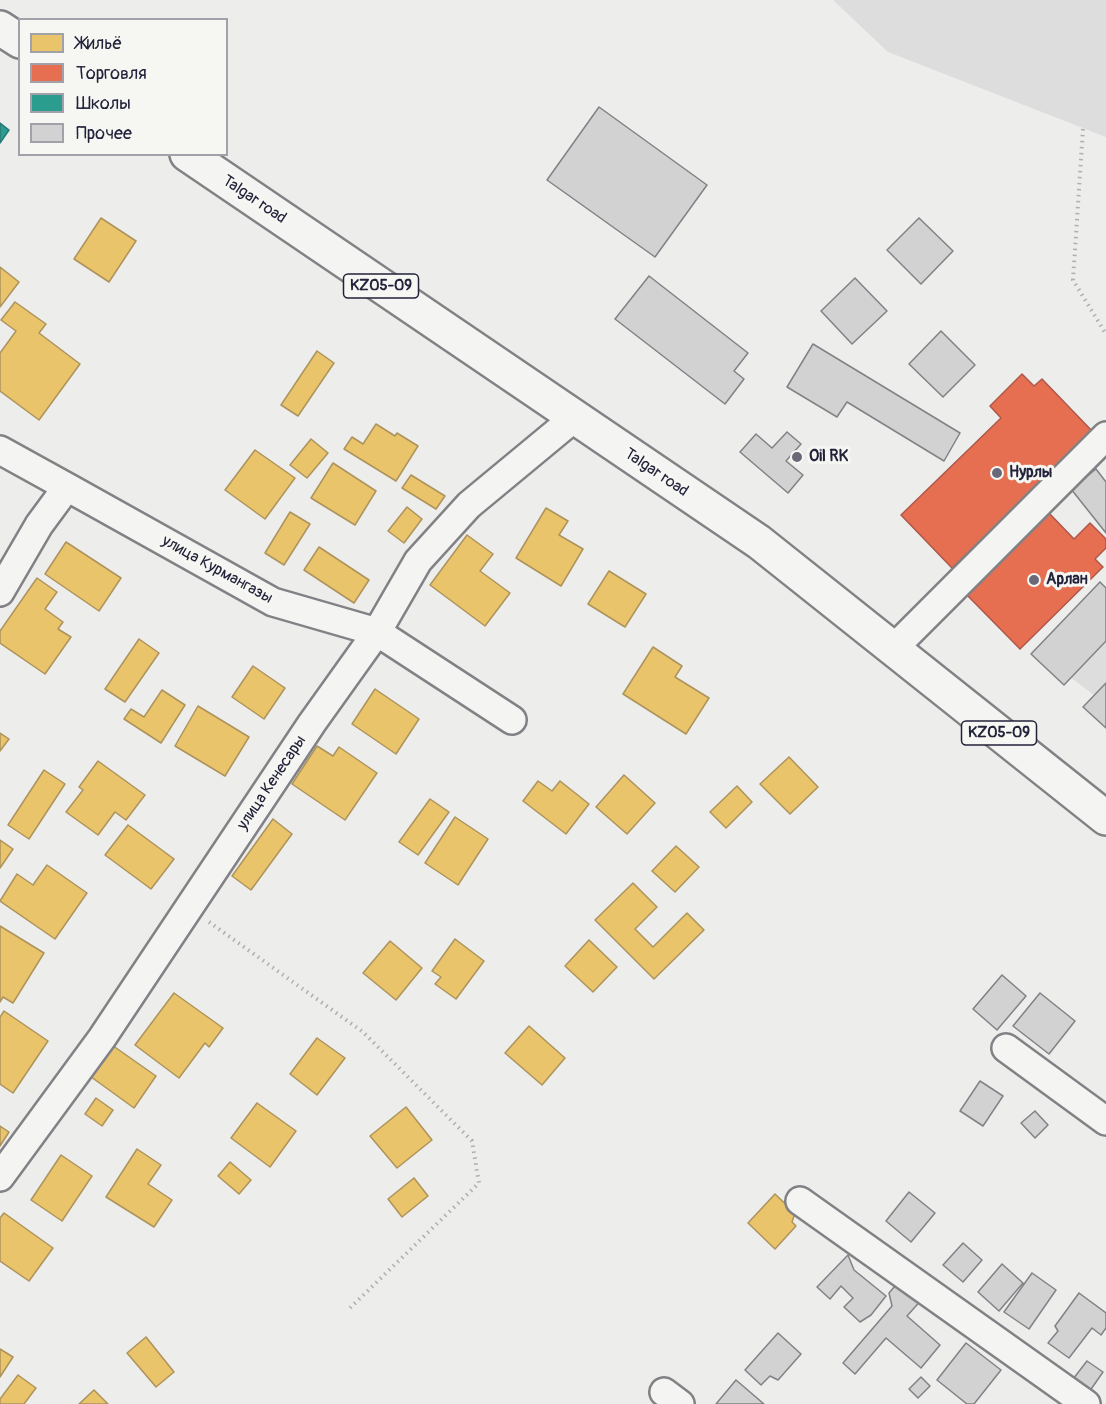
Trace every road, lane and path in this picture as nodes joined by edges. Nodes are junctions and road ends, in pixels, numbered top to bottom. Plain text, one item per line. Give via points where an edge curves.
1 (0, 28) edge
2 (18, 40) edge
3 (1083, 129) dead end
4 (190, 156) edge
5 (1106, 334) edge
6 (574, 418) junction
7 (1106, 436) edge
8 (0, 450) edge
9 (67, 487) junction
10 (0, 592) edge
11 (377, 632) junction
12 (893, 649) junction
13 (512, 720) dead end
14 (1106, 818) edge
15 (189, 908) junction
16 (1006, 1048) dead end
17 (1106, 1121) edge
18 (0, 1178) edge
19 (800, 1201) dead end
20 (350, 1308) dead end
21 (1086, 1404) edge

1 - 2 main road
3 - 5 path via 1073,280
4 - 6 main road, Talgar road / KZ05-09
6 - 11 street, улица Кенесары via 469,505 418,561
6 - 12 main road, Talgar road / KZ05-09 via 759,542
7 - 12 street
8 - 9 street, улица Курмангазы
9 - 10 street via 39,525
9 - 11 street, улица Курмангазы via 273,602
11 - 13 street, улица Курмангазы
11 - 15 street, улица Кенесары
12 - 14 main road, Talgar road / KZ05-09
15 - 18 street, улица Кенесары via 102,1038
15 - 20 path via 363,1032 472,1141 479,1183
16 - 17 street
19 - 21 street

